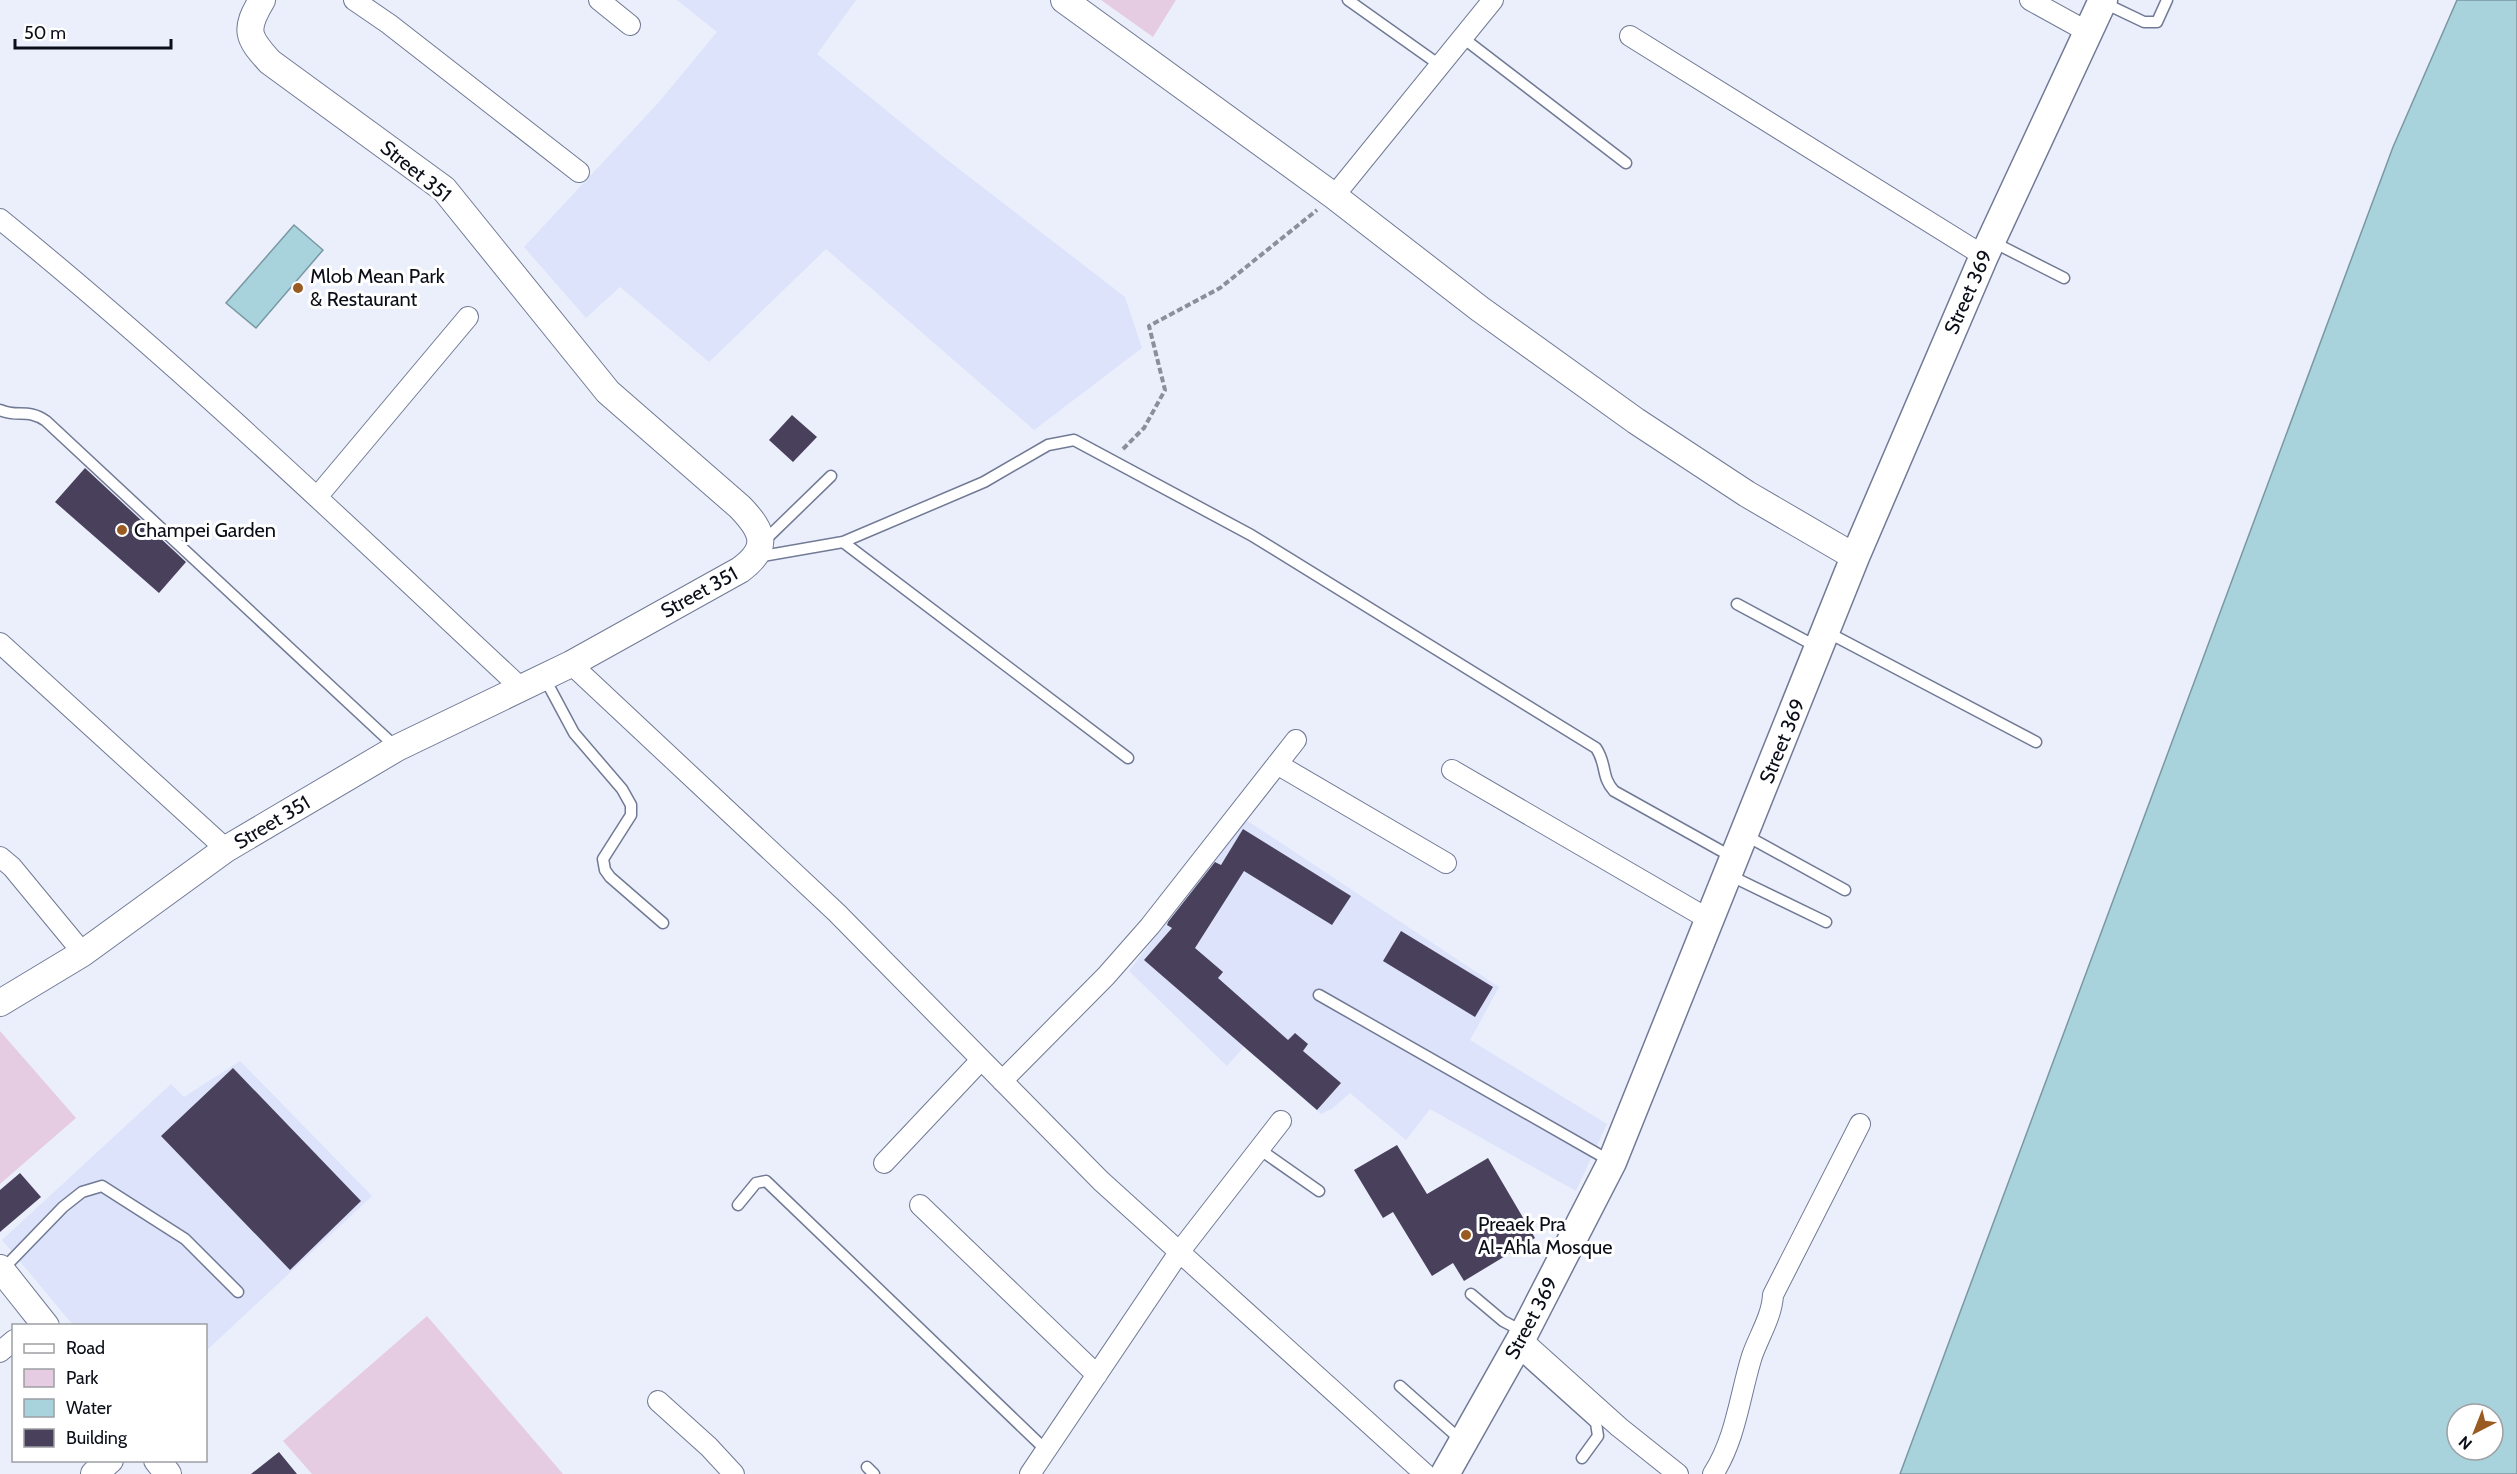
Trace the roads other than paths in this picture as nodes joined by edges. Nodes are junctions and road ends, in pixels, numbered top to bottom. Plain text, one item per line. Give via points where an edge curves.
1 (262, 0) edge
2 (354, 0) edge
3 (599, 0) edge
4 (1064, 0) edge
5 (1348, 0) edge
6 (1493, 0) edge
7 (2030, 0) edge
8 (2167, 0) edge
9 (2102, 1) edge
10 (630, 25) dead end
11 (2088, 32) junction
12 (1630, 36) dead end
13 (1463, 38) junction
14 (1441, 66) junction
15 (1626, 163) dead end
16 (579, 172) dead end
17 (1334, 196) junction
18 (0, 219) edge
19 (1987, 249) junction
20 (2064, 278) dead end
21 (468, 316) dead end
22 (0, 410) edge
23 (831, 476) dead end
24 (317, 496) junction
25 (843, 542) junction
26 (759, 550) junction
27 (1855, 557) junction
28 (1737, 604) dead end
29 (1822, 640) junction
30 (0, 643) edge
31 (571, 664) junction
32 (532, 682) junction
33 (1296, 740) dead end
34 (2036, 742) dead end
35 (397, 748) junction
36 (1128, 758) dead end
37 (1277, 764) junction
38 (1452, 770) dead end
39 (226, 849) junction
40 (1736, 856) junction
41 (0, 857) edge
42 (1446, 863) dead end
43 (1845, 890) dead end
44 (1710, 920) junction
45 (1826, 922) dead end
46 (663, 923) dead end
47 (83, 953) junction
48 (1319, 995) dead end
49 (0, 1003) edge
50 (981, 1060) junction
51 (1002, 1081) junction
52 (1281, 1121) dead end
53 (1860, 1124) dead end
54 (1259, 1149) junction
55 (1612, 1162) junction
56 (884, 1163) dead end
57 (1319, 1191) dead end
58 (738, 1205) dead end
59 (920, 1205) dead end
60 (1180, 1251) junction
61 (1, 1269) edge
62 (238, 1292) dead end
63 (1471, 1294) dead end
64 (38, 1323) edge
65 (1520, 1340) junction
66 (12, 1342) edge
67 (0, 1352) edge
68 (1097, 1375) junction
69 (1400, 1386) dead end
70 (657, 1401) dead end
71 (1462, 1442) junction
72 (1047, 1451) junction
73 (1582, 1458) dead end
74 (109, 1462) edge
75 (158, 1462) edge
76 (94, 1474) edge
77 (168, 1474) edge
78 (734, 1474) edge
79 (1030, 1474) edge
80 (1425, 1474) edge
81 (1445, 1474) edge
82 (1678, 1474) edge
83 (1713, 1474) edge

1 - 26 street, Street 351 via 252,16 249,32 270,62 444,189 609,392 755,522
2 - 16 street
3 - 10 street
4 - 17 street
5 - 14 lane
6 - 13 street
7 - 11 street
8 - 9 lane via 2157,22 2144,22
9 - 11 main road, Street 369
11 - 19 main road, Street 369
12 - 19 street
13 - 14 street
13 - 15 lane
14 - 17 street
17 - 27 street via 1480,309 1636,421 1747,494
18 - 24 street via 79,284
19 - 20 lane
19 - 27 main road, Street 369
21 - 24 street
22 - 35 lane via 30,412 46,421
23 - 26 lane
24 - 32 street
25 - 26 lane
25 - 36 lane
25 - 40 lane via 984,482 1048,445 1074,440 1251,535 1596,748 1603,759 1605,782 1614,791
26 - 31 street, Street 351 via 740,570
27 - 29 main road, Street 369
28 - 29 lane
29 - 34 lane
29 - 40 main road, Street 369
30 - 39 street
31 - 32 street, Street 351
31 - 50 street via 837,913
32 - 35 street, Street 351
32 - 46 lane via 622,789 631,805 631,815 603,859 605,870
33 - 37 street
35 - 39 street, Street 351
37 - 42 street
37 - 51 street via 1150,926
38 - 44 street
39 - 47 street, Street 351
40 - 43 lane
40 - 44 main road, Street 369
40 - 45 lane
41 - 47 street
44 - 55 main road, Street 369
47 - 49 street, Street 351
48 - 55 lane
50 - 51 street
50 - 56 street
51 - 60 street via 1101,1181
52 - 54 street
53 - 83 street via 1773,1295 1727,1445
54 - 57 lane
54 - 60 street
55 - 65 main road, Street 369
58 - 72 lane via 756,1183 766,1181
59 - 68 street
60 - 68 street
60 - 80 street
61 - 62 lane via 82,1191 102,1186 185,1239
61 - 64 street
63 - 65 lane
65 - 71 main road, Street 369
65 - 73 lane via 1596,1423 1598,1436
65 - 82 street via 1619,1428
66 - 67 street
68 - 72 street
69 - 71 lane
70 - 78 street
71 - 81 main road, Street 369
72 - 79 street
74 - 76 street
75 - 77 street

